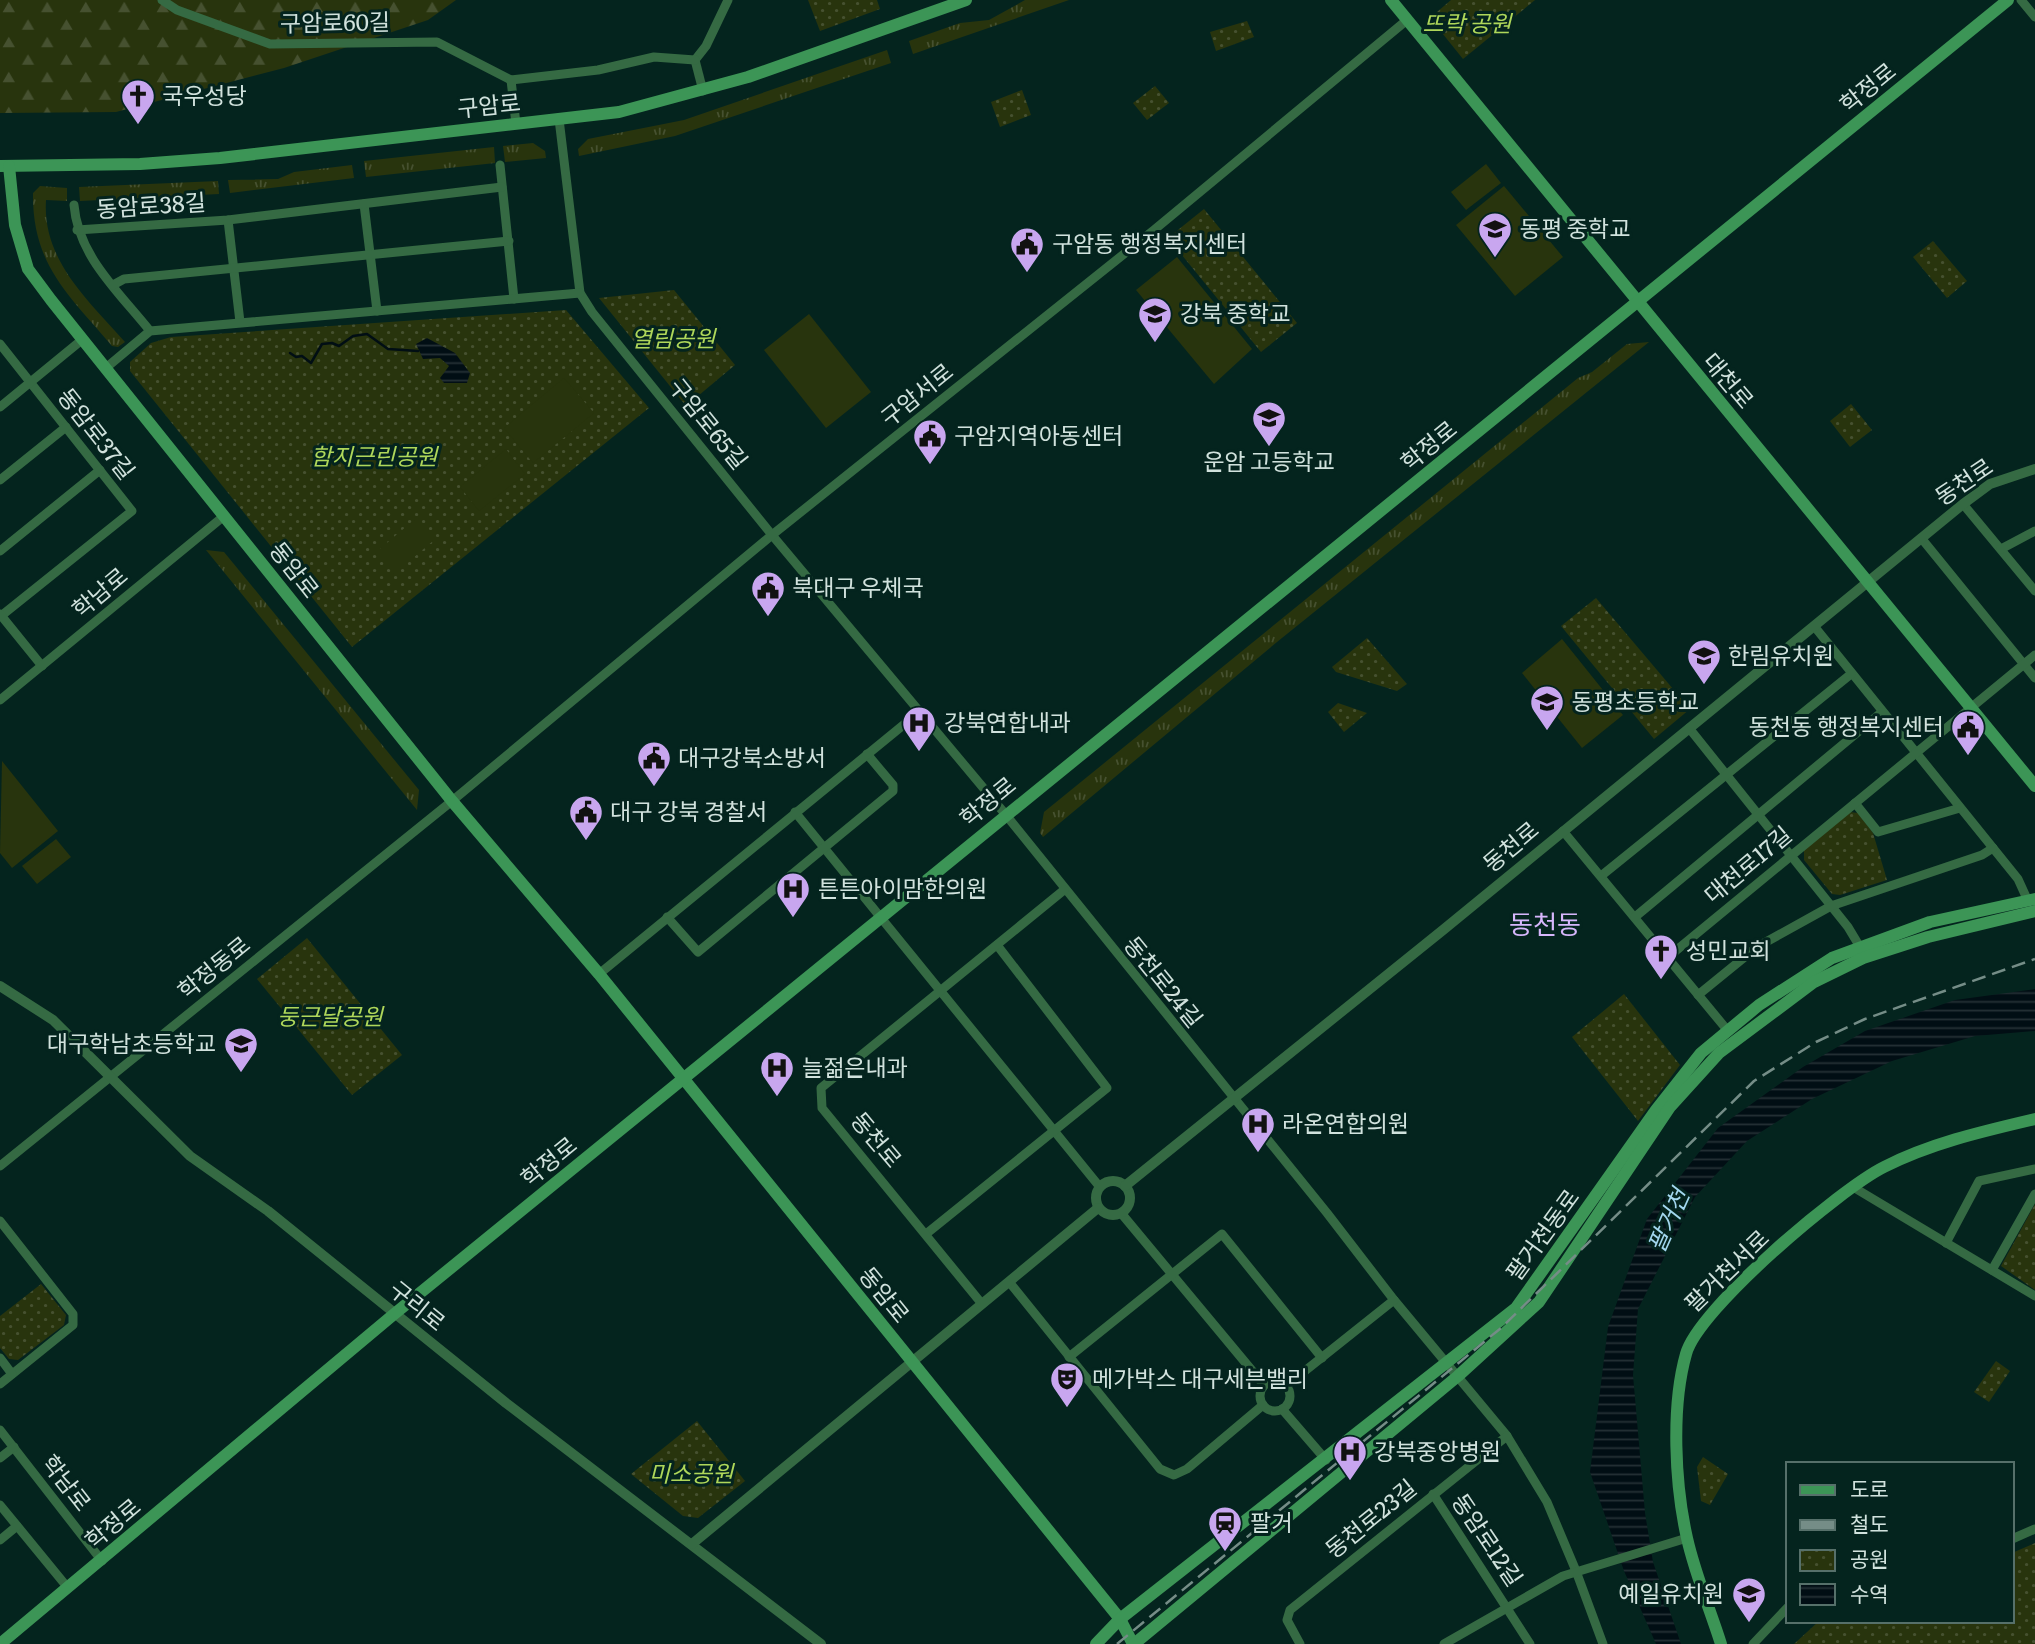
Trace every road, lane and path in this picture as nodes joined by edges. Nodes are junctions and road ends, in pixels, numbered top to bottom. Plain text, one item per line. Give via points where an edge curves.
1 (162, 0) edge
2 (728, 0) edge
3 (966, 0) edge
4 (1391, 0) edge
5 (2008, 0) edge
6 (2021, 0) edge
7 (2035, 17) edge
8 (1407, 20) junction
9 (695, 60) junction
10 (511, 80) junction
11 (703, 91) junction
12 (559, 119) junction
13 (516, 124) junction
14 (500, 165) dead end
15 (4, 166) edge
16 (502, 187) junction
17 (364, 204) junction
18 (74, 205) dead end
19 (228, 220) junction
20 (77, 230) junction
21 (509, 241) junction
22 (370, 254) junction
23 (233, 268) junction
24 (113, 285) junction
25 (580, 293) junction
26 (514, 299) junction
27 (1638, 304) junction
28 (377, 311) junction
29 (240, 322) junction
30 (150, 331) junction
31 (83, 339) junction
32 (0, 344) edge
33 (107, 367) junction
34 (31, 382) junction
35 (0, 407) edge
36 (66, 427) junction
37 (2035, 469) edge
38 (100, 470) junction
39 (0, 480) edge
40 (1963, 504) junction
41 (224, 516) junction
42 (2035, 531) edge
43 (772, 535) junction
44 (1922, 539) junction
45 (2001, 550) junction
46 (0, 551) edge
47 (1868, 583) junction
48 (2034, 589) edge
49 (1, 615) edge
50 (1814, 626) junction
51 (2035, 655) edge
52 (2024, 664) junction
53 (42, 666) junction
54 (1851, 674) junction
55 (2035, 678) edge
56 (0, 700) edge
57 (1971, 707) junction
58 (1882, 712) junction
59 (918, 713) junction
60 (1689, 728) junction
61 (1915, 753) junction
62 (867, 754) junction
63 (1725, 775) junction
64 (2035, 786) edge
65 (452, 801) junction
66 (1855, 803) junction
67 (1960, 808) junction
68 (795, 812) junction
69 (1006, 815) junction
70 (1758, 816) junction
71 (1563, 831) junction
72 (1993, 848) junction
73 (826, 849) junction
74 (1789, 855) junction
75 (1601, 876) junction
76 (1064, 890) junction
77 (2033, 904) edge
78 (1830, 906) junction
79 (882, 916) junction
80 (1634, 917) junction
81 (667, 918) junction
82 (997, 945) junction
83 (1860, 947) junction
84 (1667, 958) junction
85 (599, 974) junction
86 (0, 986) edge
87 (942, 990) junction
88 (1698, 995) junction
89 (1728, 1031) junction
90 (111, 1076) junction
91 (684, 1080) junction
92 (1232, 1099) junction
93 (2035, 1119) edge
94 (1055, 1130) junction
95 (0, 1166) edge
96 (2035, 1169) edge
97 (1099, 1186) junction
98 (1125, 1186) junction
99 (1853, 1187) junction
100 (2035, 1194) edge
101 (1098, 1208) junction
102 (1121, 1213) junction
103 (2, 1226) edge
104 (926, 1234) junction
105 (1946, 1243) junction
106 (1992, 1270) junction
107 (1173, 1273) junction
108 (1010, 1283) junction
109 (2035, 1296) edge
110 (1394, 1300) junction
111 (982, 1304) junction
112 (393, 1315) junction
113 (1069, 1357) junction
114 (0, 1358) edge
115 (1322, 1358) junction
116 (911, 1360) junction
117 (1448, 1364) junction
118 (12, 1374) junction
119 (1458, 1376) junction
120 (0, 1384) edge
121 (1264, 1385) junction
122 (1286, 1386) junction
123 (1263, 1405) junction
124 (1282, 1409) junction
125 (0, 1430) edge
126 (1507, 1436) junction
127 (14, 1447) junction
128 (0, 1458) edge
129 (1326, 1460) junction
130 (1433, 1494) junction
131 (0, 1505) edge
132 (17, 1526) junction
133 (2035, 1530) edge
134 (1687, 1538) junction
135 (2014, 1538) edge
136 (0, 1540) edge
137 (692, 1544) junction
138 (102, 1561) junction
139 (1576, 1570) junction
140 (68, 1588) junction
141 (1509, 1608) junction
142 (1786, 1609) edge
143 (1120, 1619) junction
144 (0, 1644) edge
145 (821, 1644) edge
146 (1096, 1644) edge
147 (1133, 1644) edge
148 (1300, 1644) edge
149 (1444, 1644) edge
150 (1530, 1644) edge
151 (1603, 1644) edge
152 (1721, 1644) edge
153 (1753, 1644) edge

1 - 10 street, 구암로60길 via 177,10 270,44 437,42
2 - 9 street
3 - 11 main road, 구암로
4 - 8 main road, 대천로
5 - 27 main road, 학정로
6 - 7 street
8 - 27 main road, 대천로
8 - 43 street, 구암서로 via 1154,230
9 - 10 street via 654,57 598,70
9 - 11 street
10 - 13 street
11 - 12 main road, 구암로 via 619,112
12 - 13 main road, 구암로
12 - 25 street
13 - 15 main road, 구암로 via 220,158 127,165
14 - 16 street
15 - 31 main road, 동암로 via 28,269
16 - 17 street, 동암로38길
16 - 21 street
17 - 19 street, 동암로38길
17 - 22 street
18 - 20 street, 동암로38길
19 - 20 street, 동암로38길
19 - 23 street, 동암로38길
20 - 24 street, 동암로38길 via 85,251
21 - 22 street
21 - 26 street
22 - 23 street
22 - 28 street
23 - 24 street via 124,279
23 - 29 street, 동암로38길
24 - 30 street, 동암로38길
25 - 26 street
25 - 43 street, 구암로65길
26 - 28 street
27 - 47 main road, 대천로
27 - 69 main road, 학정로
28 - 29 street
29 - 30 street
30 - 33 street
31 - 33 main road, 동암로
31 - 34 street, 동암로37길
32 - 34 street, 동암로37길
33 - 41 main road, 동암로
34 - 35 street, 동암로37길
34 - 36 street, 동암로37길
36 - 38 street, 동암로37길
36 - 39 street
37 - 40 street, 동천로 via 1990,484
38 - 46 street
38 - 49 street, 동암로37길 via 132,511
40 - 44 street, 동천로
40 - 45 street
41 - 53 street, 학남로
41 - 65 main road, 동암로
42 - 45 street
43 - 59 street, 구암로65길
43 - 65 street, 구암서로
44 - 47 street, 동천로
44 - 52 street
45 - 48 street
47 - 50 street, 동천로
47 - 57 main road, 대천로
49 - 53 street
50 - 54 street
50 - 60 street, 동천로
51 - 52 street, 대천로17길
52 - 55 street
52 - 57 street, 대천로17길
53 - 56 street, 학남로
54 - 58 street
54 - 63 street
57 - 61 street, 대천로17길
57 - 64 main road, 대천로
58 - 61 street
58 - 70 street
59 - 62 street
59 - 69 street, 구암로65길
60 - 63 street
60 - 71 street, 동천로
61 - 66 street, 대천로17길
61 - 67 street
62 - 68 street
62 - 73 street via 893,791
63 - 70 street
63 - 75 street
65 - 85 main road, 동암로
65 - 90 street, 학정동로
66 - 67 street via 1878,832
66 - 74 street, 대천로17길
67 - 72 street
68 - 73 street
68 - 81 street
69 - 76 street, 동천로24길
69 - 79 main road, 학정로
70 - 74 street
70 - 80 street
71 - 75 street
71 - 92 street, 동천로
72 - 77 street
72 - 78 street
73 - 79 street
73 - 81 street via 698,952
74 - 78 street
74 - 84 street, 대천로17길
75 - 80 street
76 - 82 street
76 - 92 street, 동천로24길
77 - 83 main road, 팔거천동로 via 1930,922
77 - 119 main road, 팔거천동로 via 1863,958 1814,982 1729,1044 1670,1107 1539,1302
78 - 83 street
78 - 88 street via 1757,947
79 - 87 street
79 - 91 main road, 학정로
80 - 84 street
81 - 85 street
82 - 87 street
82 - 94 street via 1107,1088
83 - 89 main road, 팔거천동로 via 1832,958 1759,1004
84 - 88 street
85 - 91 main road, 동암로
86 - 90 street, 구리로 via 53,1020
87 - 94 street
87 - 104 street, 동천로 via 821,1088 820,1097 822,1108
88 - 89 street
89 - 117 main road, 팔거천동로 via 1701,1053 1656,1110 1517,1308
90 - 95 street, 학정동로
90 - 112 street, 구리로 via 190,1156 268,1211
91 - 112 main road, 학정로
91 - 116 main road, 동암로
92 - 98 street, 동천로
92 - 110 street
93 - 99 main road, 팔거천서로 via 1959,1137 1883,1167
94 - 97 street
94 - 104 street
96 - 105 street via 1979,1181
97 - 98 street via 1109,1181
97 - 101 street
98 - 102 street via 1130,1202
99 - 105 street
99 - 134 main road, 팔거천서로 via 1768,1257 1697,1329 1686,1352 1678,1412 1679,1483
100 - 106 street
101 - 102 street via 1107,1214
101 - 108 street
102 - 107 street
103 - 118 street via 73,1314 73,1325
104 - 111 street, 동천로
105 - 106 street
106 - 109 street
107 - 113 street
107 - 115 street via 1222,1234
107 - 121 street
108 - 111 street
108 - 113 street
110 - 115 street
110 - 117 street
111 - 116 street
112 - 137 street, 구리로
112 - 138 main road, 학정로
113 - 123 street via 1160,1469 1174,1475
114 - 118 street
115 - 122 street
116 - 137 street
116 - 143 main road, 동암로
117 - 119 street
117 - 129 main road, 팔거천동로
118 - 120 street
119 - 126 street
119 - 147 main road, 팔거천동로
121 - 122 street via 1273,1381
121 - 123 street via 1259,1395
122 - 124 street via 1290,1399
123 - 124 street
124 - 129 street
125 - 127 street, 학남로
126 - 130 street, 동천로23길
126 - 139 street via 1546,1502
127 - 128 street
127 - 138 street, 학남로
129 - 143 main road, 팔거천동로
130 - 141 street, 동암로12길
130 - 148 street, 동천로23길 via 1290,1610 1287,1620
131 - 132 street
132 - 136 street
132 - 140 street
133 - 135 street
134 - 139 street, 동암로12길
134 - 152 main road, 팔거천서로
137 - 145 street, 구리로
138 - 140 main road, 학정로
139 - 141 street, 동암로12길
139 - 151 street
140 - 144 main road, 학정로
141 - 149 street, 동암로12길
141 - 150 street, 동암로12길
142 - 153 street
143 - 146 main road, 팔거천동로
143 - 147 main road, 동암로

